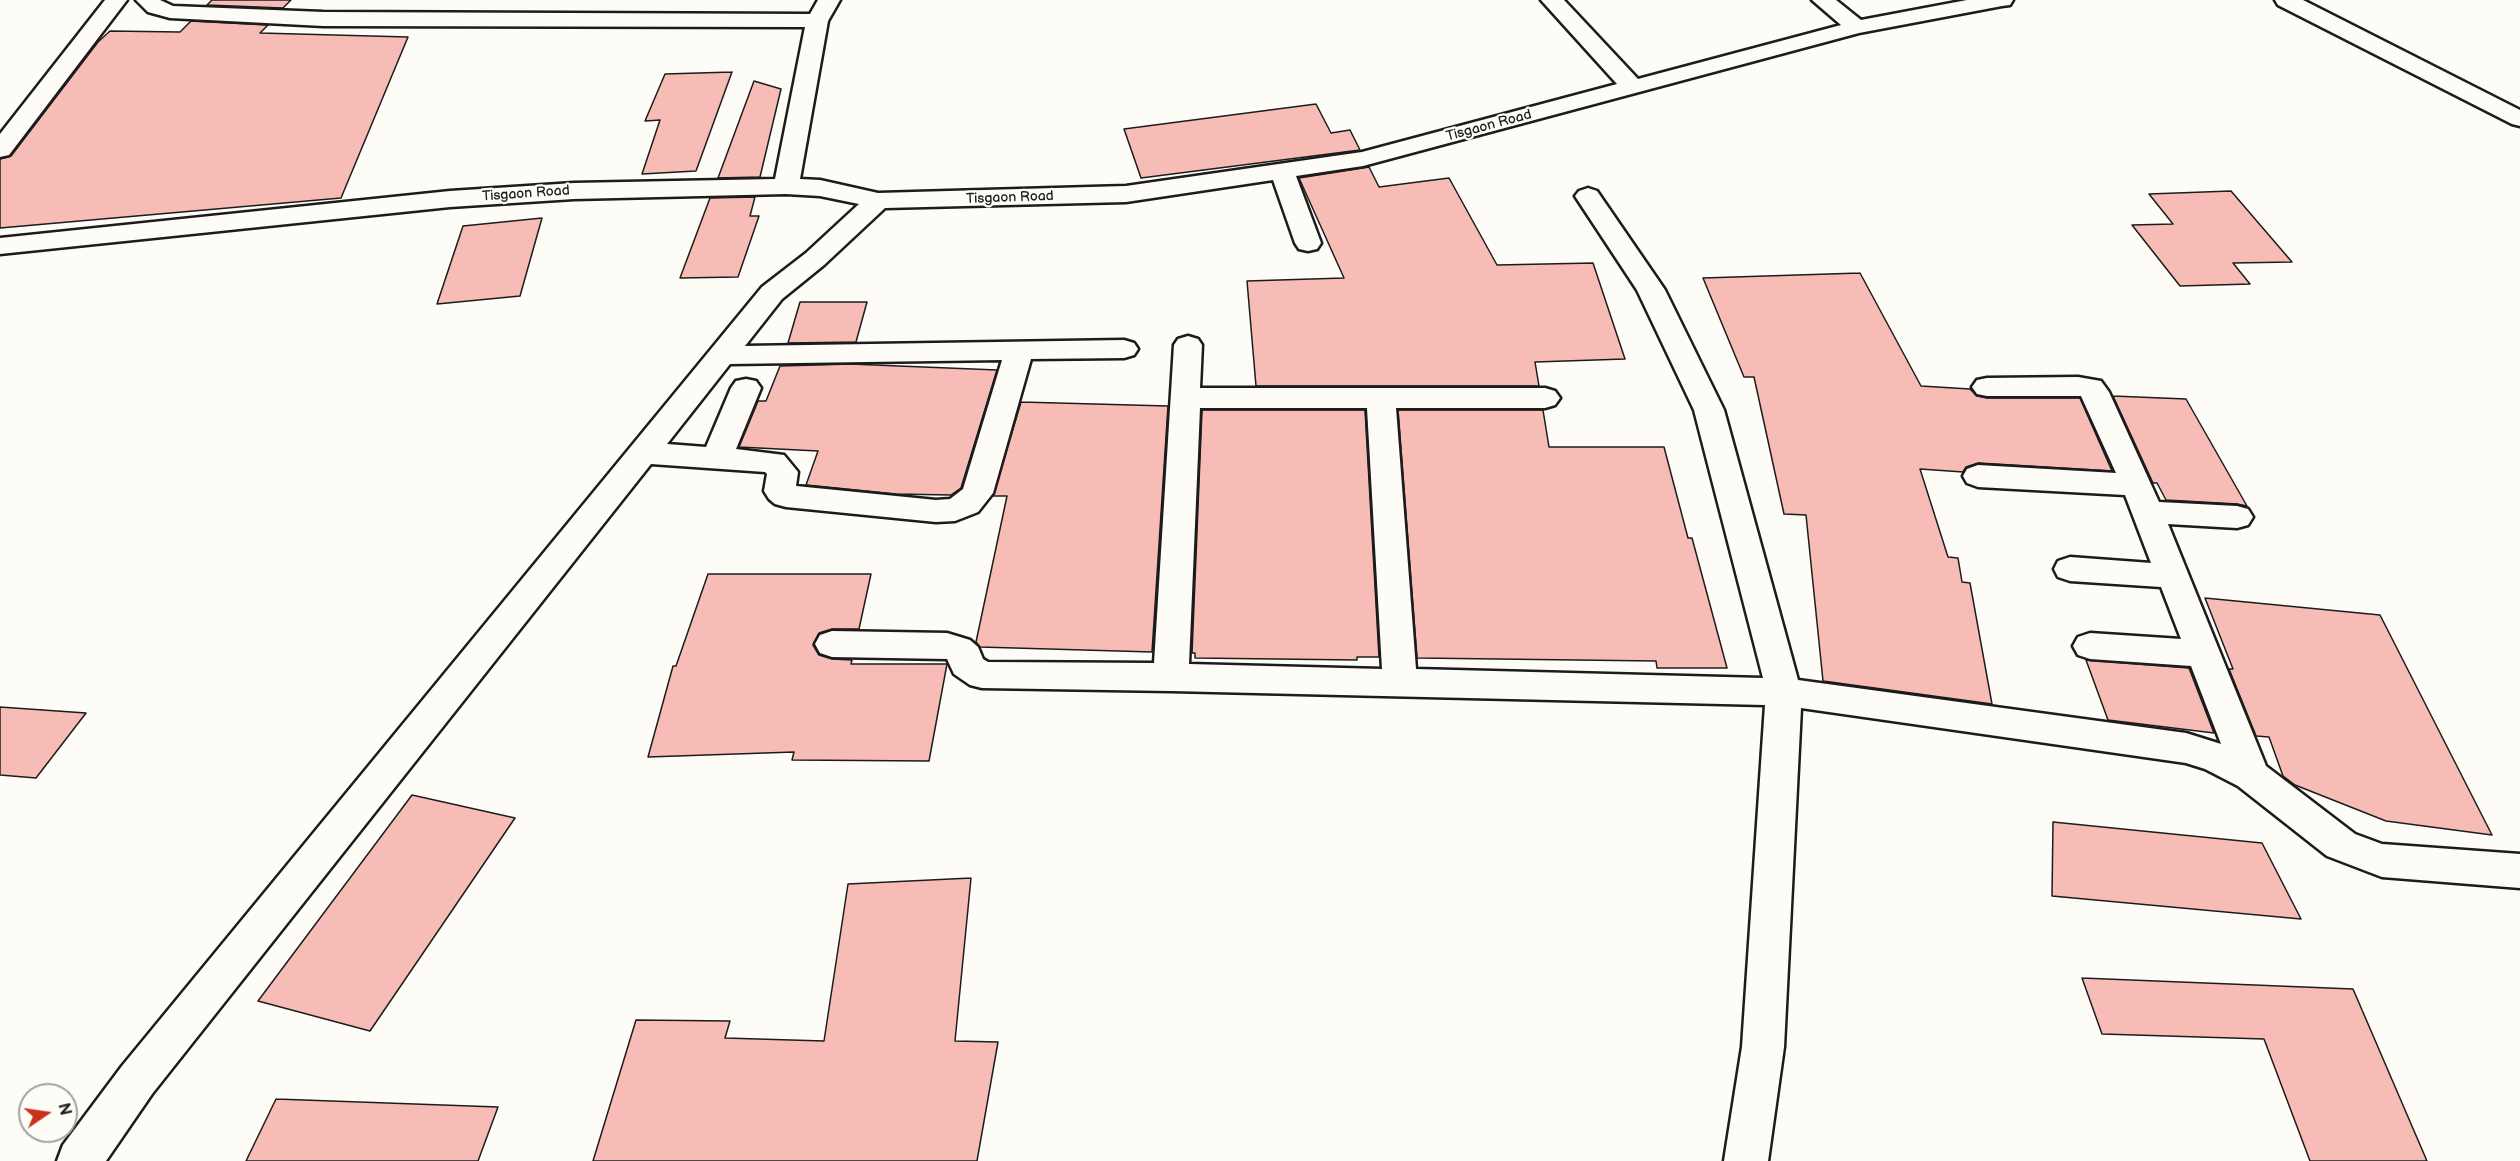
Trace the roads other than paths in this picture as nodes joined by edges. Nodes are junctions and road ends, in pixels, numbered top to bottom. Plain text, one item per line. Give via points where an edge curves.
1 (116, 0) edge
2 (147, 0) edge
3 (829, 0) edge
4 (1552, 0) edge
5 (1822, 0) edge
6 (2002, 0) edge
7 (2286, 0) edge
8 (175, 6) edge
9 (817, 21) junction
10 (1857, 27) junction
11 (1633, 87) junction
12 (2520, 119) edge
13 (0, 150) edge
14 (1282, 171) junction
15 (786, 186) junction
16 (1588, 196) dead end
17 (878, 201) junction
18 (1308, 243) dead end
19 (0, 246) edge
20 (1188, 345) dead end
21 (1124, 349) dead end
22 (1019, 350) junction
23 (723, 355) junction
24 (1987, 387) dead end
25 (746, 388) dead end
26 (1186, 398) junction
27 (1381, 398) junction
28 (1545, 398) dead end
29 (644, 453) junction
30 (717, 458) junction
31 (1978, 476) dead end
32 (2142, 499) junction
33 (2237, 517) dead end
34 (2070, 569) dead end
35 (2172, 576) junction
36 (832, 644) dead end
37 (2090, 646) dead end
38 (2203, 654) junction
39 (1171, 677) junction
40 (1400, 684) junction
41 (1784, 692) junction
42 (2251, 775) junction
43 (2520, 871) edge
44 (79, 1161) edge
45 (1746, 1161) edge

1 - 13 street
2 - 8 street via 156,7
3 - 9 street
4 - 11 street
5 - 10 street
6 - 10 street, Tisgaon Road
7 - 12 street
8 - 9 street via 323,19
9 - 15 street
10 - 11 street, Tisgaon Road
11 - 14 street, Tisgaon Road via 1363,159
14 - 17 street, Tisgaon Road via 1126,194
14 - 18 street
15 - 17 street, Tisgaon Road via 820,188
15 - 19 street, Tisgaon Road via 574,191 450,199
16 - 41 street via 1652,290 1709,410
17 - 23 street via 772,293
20 - 26 street
21 - 22 street
22 - 23 street
22 - 30 street via 976,493 955,510 786,496 780,491 783,472 773,462
23 - 29 street
24 - 32 street via 2091,388
25 - 30 street
26 - 27 street
26 - 39 street
27 - 28 street
27 - 40 street
29 - 30 street
29 - 44 street via 137,1080
31 - 32 street
32 - 33 street
32 - 35 street
34 - 35 street
35 - 38 street
36 - 39 street via 947,646 966,656 966,665 982,675
37 - 38 street
38 - 42 street
39 - 40 street
40 - 41 street
41 - 42 street via 2186,748
41 - 45 street via 1763,1047
42 - 43 street via 2341,845 2382,860

